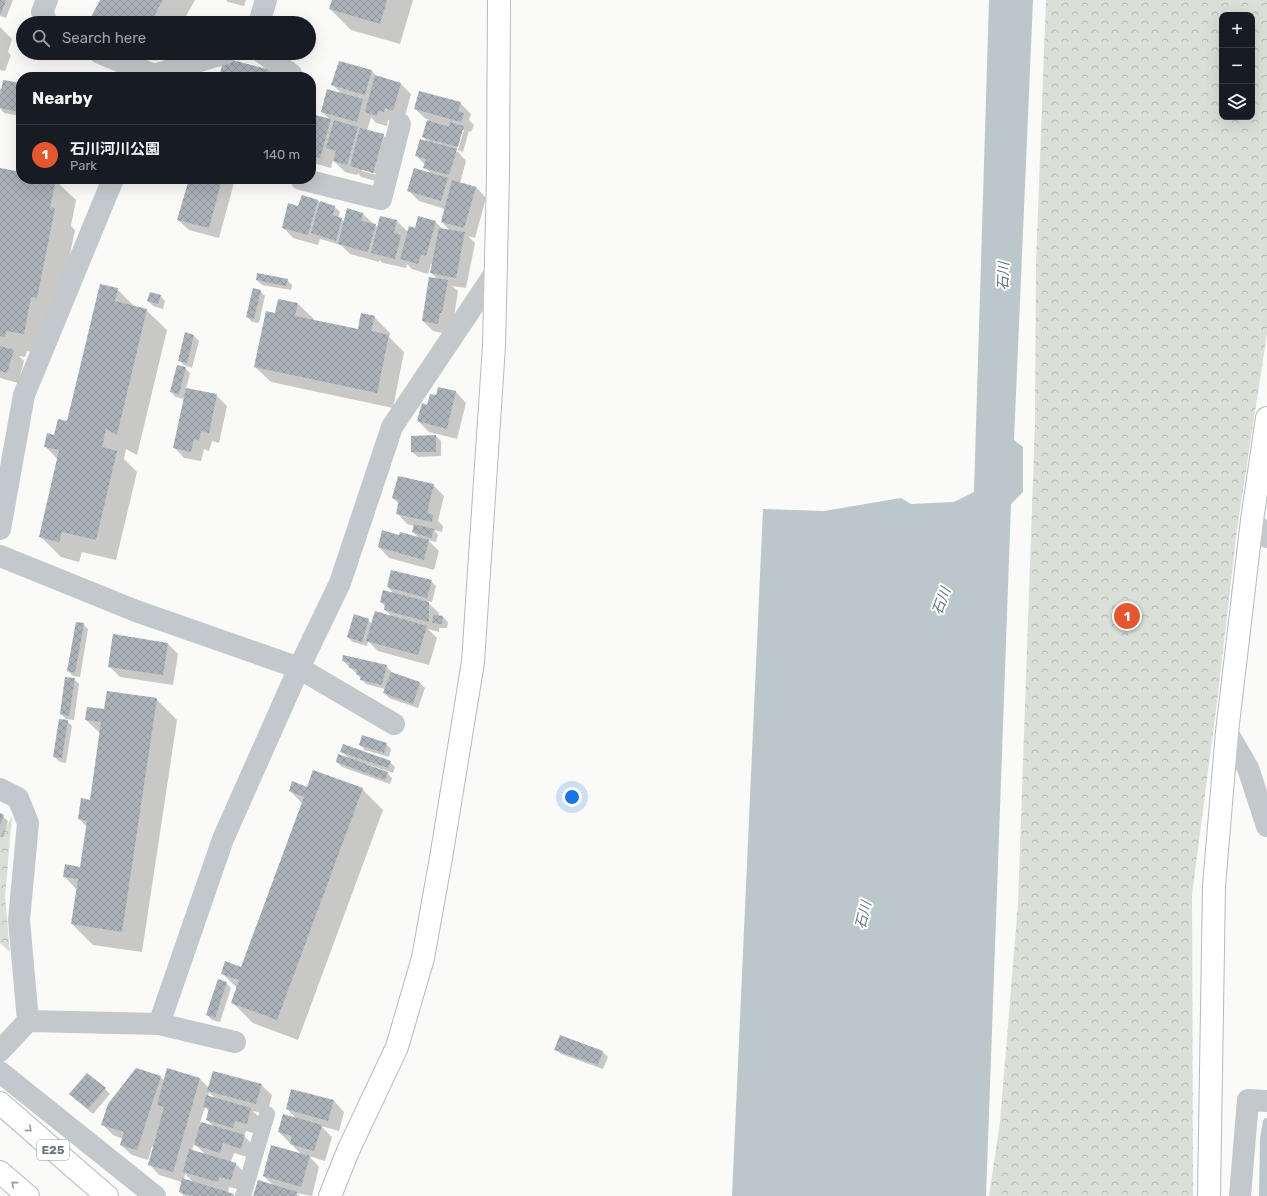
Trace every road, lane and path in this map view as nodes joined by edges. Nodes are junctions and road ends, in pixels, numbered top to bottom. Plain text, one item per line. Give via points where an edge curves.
1 (48, 0) edge
2 (266, 0) edge
3 (499, 0) edge
4 (44, 16) edge
5 (261, 16) edge
6 (116, 60) edge
7 (204, 60) edge
8 (272, 60) edge
9 (144, 72) edge
10 (166, 72) edge
11 (287, 72) edge
12 (400, 124) dead end
13 (316, 183) edge
14 (111, 184) edge
15 (495, 273) junction
16 (1267, 418) edge
17 (1252, 520) junction
18 (0, 529) edge
19 (1267, 536) edge
20 (0, 556) edge
21 (300, 668) junction
22 (394, 724) dead end
23 (1227, 732) junction
24 (0, 788) edge
25 (1267, 826) edge
26 (28, 1021) junction
27 (160, 1024) junction
28 (235, 1042) dead end
29 (0, 1050) edge
30 (0, 1072) edge
31 (1267, 1101) edge
32 (0, 1103) edge
33 (267, 1114) dead end
34 (0, 1172) edge
35 (28, 1196) edge
36 (107, 1196) edge
37 (155, 1196) edge
38 (243, 1196) edge
39 (330, 1196) edge
40 (1209, 1196) edge
41 (1240, 1196) edge

1 - 4 street via 42,12
2 - 5 street
3 - 15 main road
6 - 9 street
7 - 10 street
8 - 11 street
12 - 13 street via 381,199
14 - 18 street via 24,395
15 - 21 street via 392,427 340,583
15 - 39 main road via 494,346 472,662 441,858 423,958 397,1047 348,1151
16 - 17 main road
17 - 19 street
17 - 23 main road
20 - 21 street via 136,611
21 - 22 street
21 - 27 street via 223,839
23 - 25 street via 1248,768
23 - 40 main road via 1214,886
24 - 26 street via 18,798 28,823 19,920
26 - 27 street
26 - 29 street
27 - 28 street
30 - 37 street
31 - 41 street via 1248,1100
32 -> 36 main road, E25
33 - 38 lane
35 -> 34 main road

